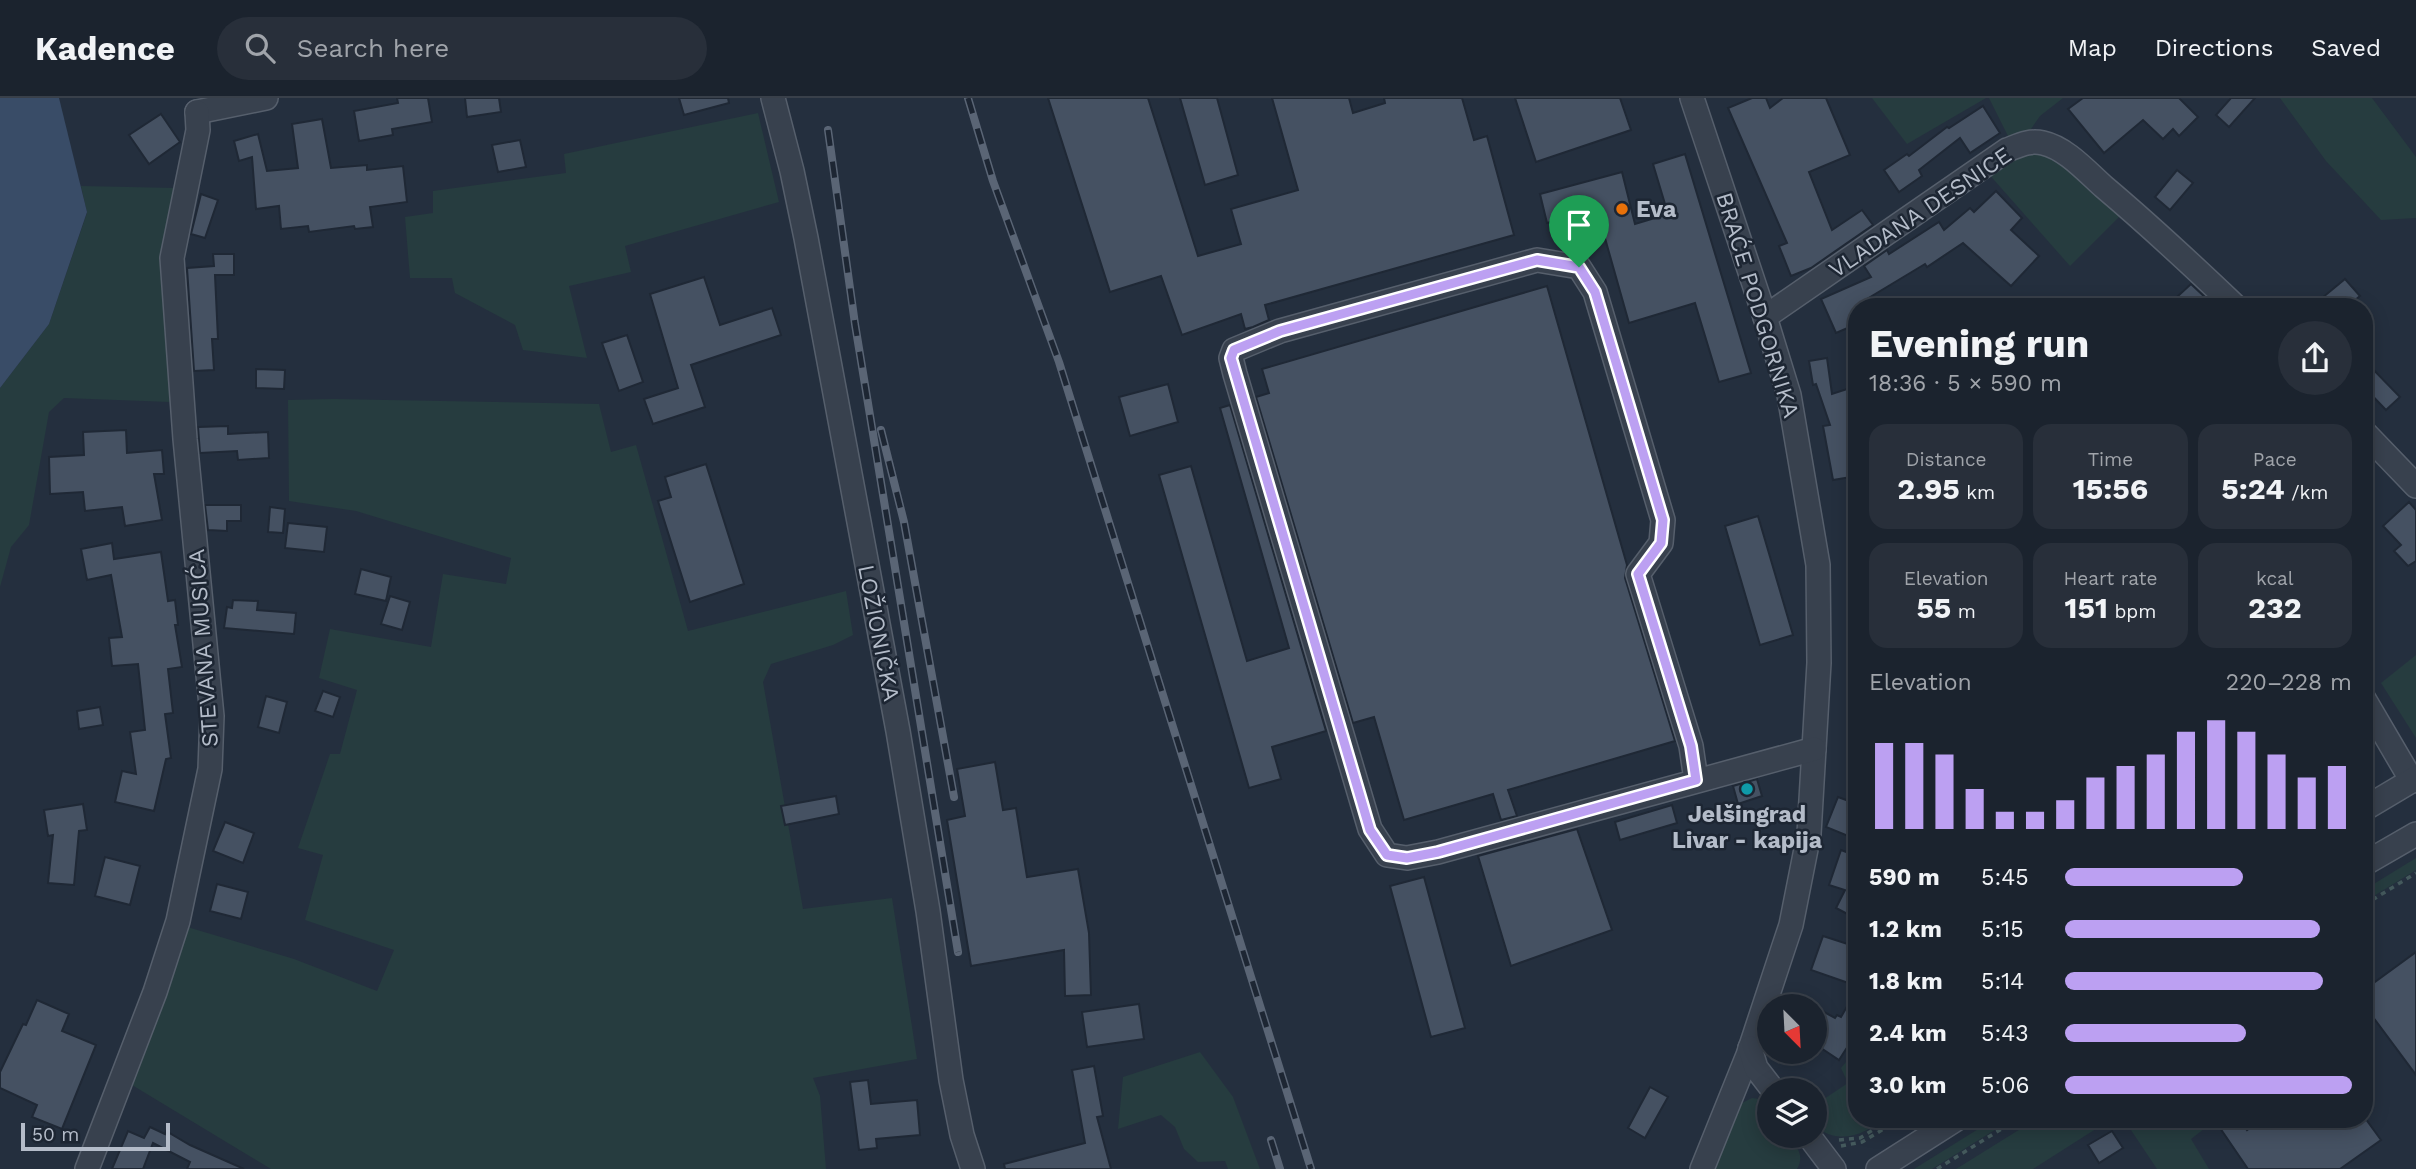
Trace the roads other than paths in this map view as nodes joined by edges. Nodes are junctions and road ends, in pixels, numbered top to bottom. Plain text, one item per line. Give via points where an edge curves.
1 (266, 98) edge
2 (773, 98) edge
3 (1692, 98) edge
4 (191, 105) edge
5 (2227, 298) edge
6 (1765, 317) junction
7 (2373, 441) edge
8 (2416, 486) edge
9 (2373, 713) edge
10 (1814, 748) junction
11 (2414, 779) edge
12 (1696, 780) junction
13 (2373, 803) edge
14 (2416, 834) edge
15 (2373, 859) edge
16 (1750, 1048) junction
17 (1764, 1078) edge
18 (1942, 1128) edge
19 (87, 1169) edge
20 (973, 1169) edge
21 (1702, 1169) edge
22 (1878, 1169) edge

1 - 4 street
2 - 20 street, LOŽIONIČKA via 816,293 904,768 951,1080
3 - 6 street, BRAĆE PODGORNIKA
4 - 19 street, STEVANA MUSIĆA via 196,140 172,258 212,716 210,769 178,920
5 - 6 street, VLADANA DESNICE via 2082,168 2046,144 2027,142 2007,150
6 - 10 street, BRAĆE PODGORNIKA via 1789,395 1818,565
7 - 8 street
9 - 11 street
10 - 12 street
10 - 16 street, BRAĆE PODGORNIKA via 1809,834 1791,925
11 - 13 street
12 - 12 street via 1438,852 1407,858 1387,855 1370,830 1235,374 1234,350 1280,331 1537,260 1579,267 1595,292 1663,520 1661,543 1638,574 1691,746
14 - 15 street
16 - 17 street
16 - 21 street, BRAĆE PODGORNIKA
18 - 22 street

